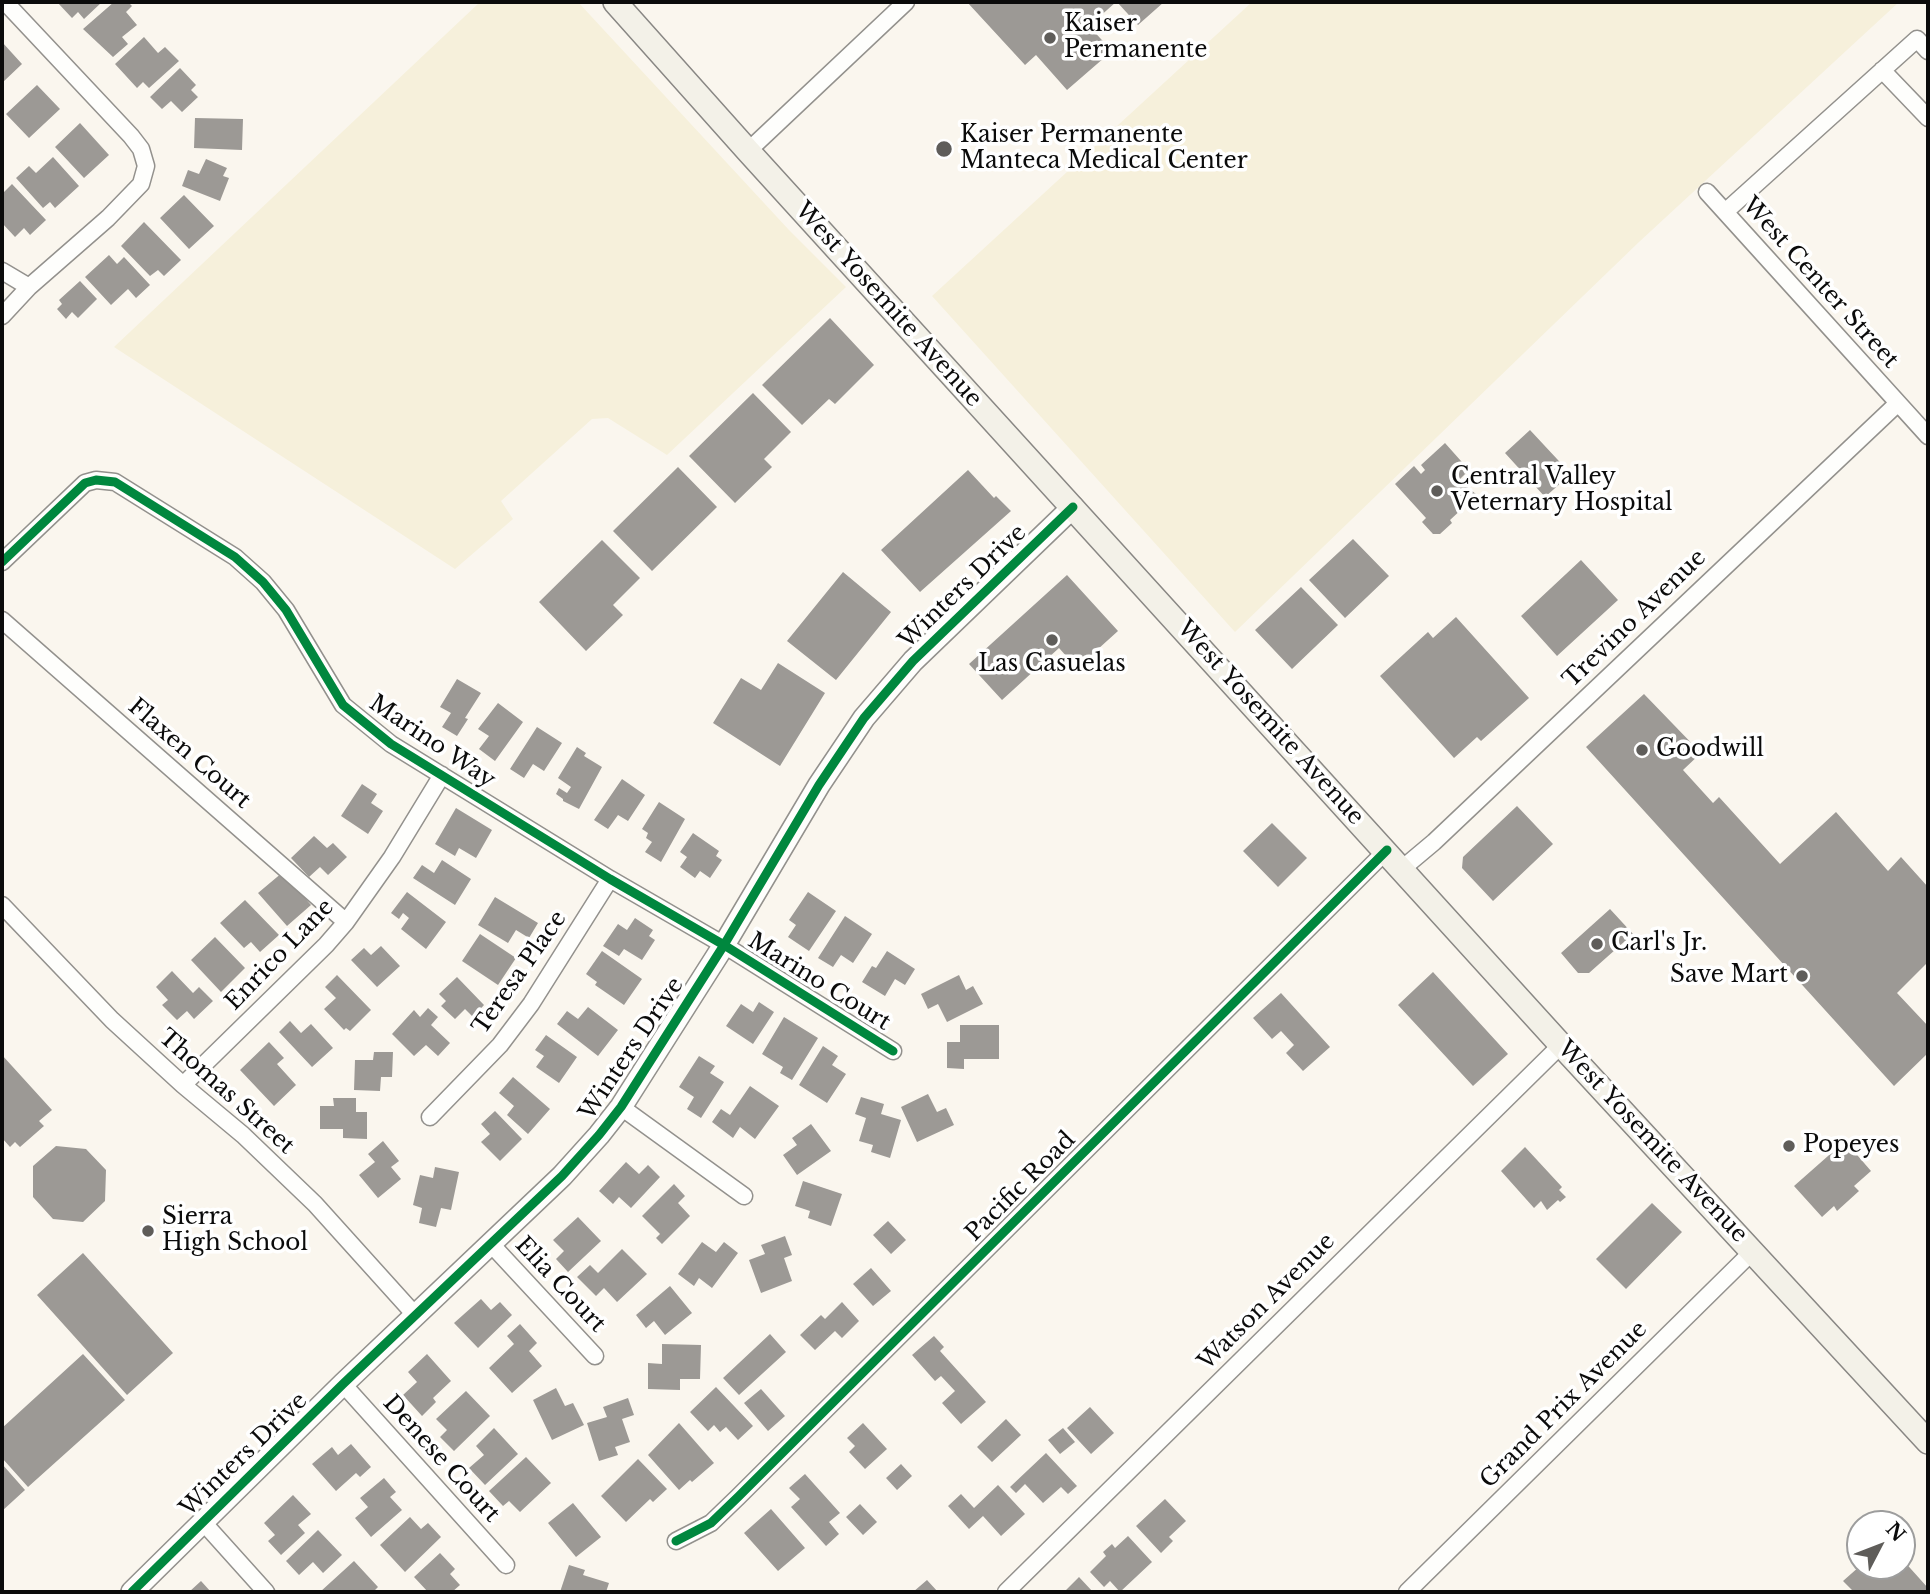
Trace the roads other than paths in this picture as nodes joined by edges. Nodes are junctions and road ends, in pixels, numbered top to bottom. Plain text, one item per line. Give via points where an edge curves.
1 (5, 2) edge
2 (615, 2) edge
3 (906, 2) edge
4 (1928, 51) edge
5 (1882, 70) junction
6 (1928, 118) edge
7 (747, 151) junction
8 (1706, 192) dead end
9 (1725, 212) junction
10 (2, 271) edge
11 (29, 287) junction
12 (2, 316) edge
13 (1898, 402) junction
14 (1928, 436) edge
15 (1073, 507) junction
16 (2, 562) edge
17 (2, 620) edge
18 (442, 775) junction
19 (1387, 850) junction
20 (1403, 869) junction
21 (610, 879) junction
22 (2, 905) edge
23 (346, 922) junction
24 (724, 945) junction
25 (1561, 1045) junction
26 (893, 1051) dead end
27 (183, 1085) junction
28 (621, 1107) junction
29 (430, 1117) dead end
30 (744, 1196) dead end
31 (491, 1244) junction
32 (1753, 1251) junction
33 (416, 1316) junction
34 (595, 1356) dead end
35 (343, 1384) junction
36 (1928, 1442) edge
37 (203, 1522) junction
38 (676, 1541) dead end
39 (506, 1565) dead end
40 (132, 1592) edge
41 (266, 1592) edge
42 (1006, 1592) edge
43 (1407, 1592) edge

1 - 11 street via 131,136 146,166 144,178 132,194
2 - 7 main road, West Yosemite Avenue
3 - 7 street
4 - 5 street via 1917,39
5 - 6 street
5 - 9 street
7 - 15 main road, West Yosemite Avenue
8 - 9 street, West Center Street
9 - 13 street, West Center Street
10 - 11 street
11 - 12 street
13 - 14 street, West Center Street
13 - 20 street, Trevino Avenue
15 - 19 main road, West Yosemite Avenue
15 - 24 street, Winters Drive via 913,662 864,718
16 - 18 street, Marino Way via 85,483 116,482 236,557 286,610 343,705 391,744
17 - 23 street, Flaxen Court
18 - 21 street, Marino Way
18 - 23 street, Enrico Lane
19 - 20 main road, West Yosemite Avenue
19 - 38 street, Pacific Road via 738,1497 711,1523
20 - 25 main road, West Yosemite Avenue
21 - 24 street, Marino Way
21 - 29 street, Teresa Place via 508,1035
22 - 27 street, Thomas Street via 112,1020
23 - 27 street, Enrico Lane
24 - 26 street, Marino Court
24 - 28 street, Winters Drive
25 - 32 main road, West Yosemite Avenue
25 - 42 street, Watson Avenue
27 - 33 street, Thomas Street via 315,1204
28 - 30 street
28 - 31 street, Winters Drive via 562,1176
31 - 33 street, Winters Drive
31 - 34 street, Elia Court
32 - 36 main road, West Yosemite Avenue
32 - 43 street, Grand Prix Avenue
33 - 35 street, Winters Drive
35 - 37 street, Winters Drive
35 - 39 street, Denese Court
37 - 40 street, Winters Drive
37 - 41 street

